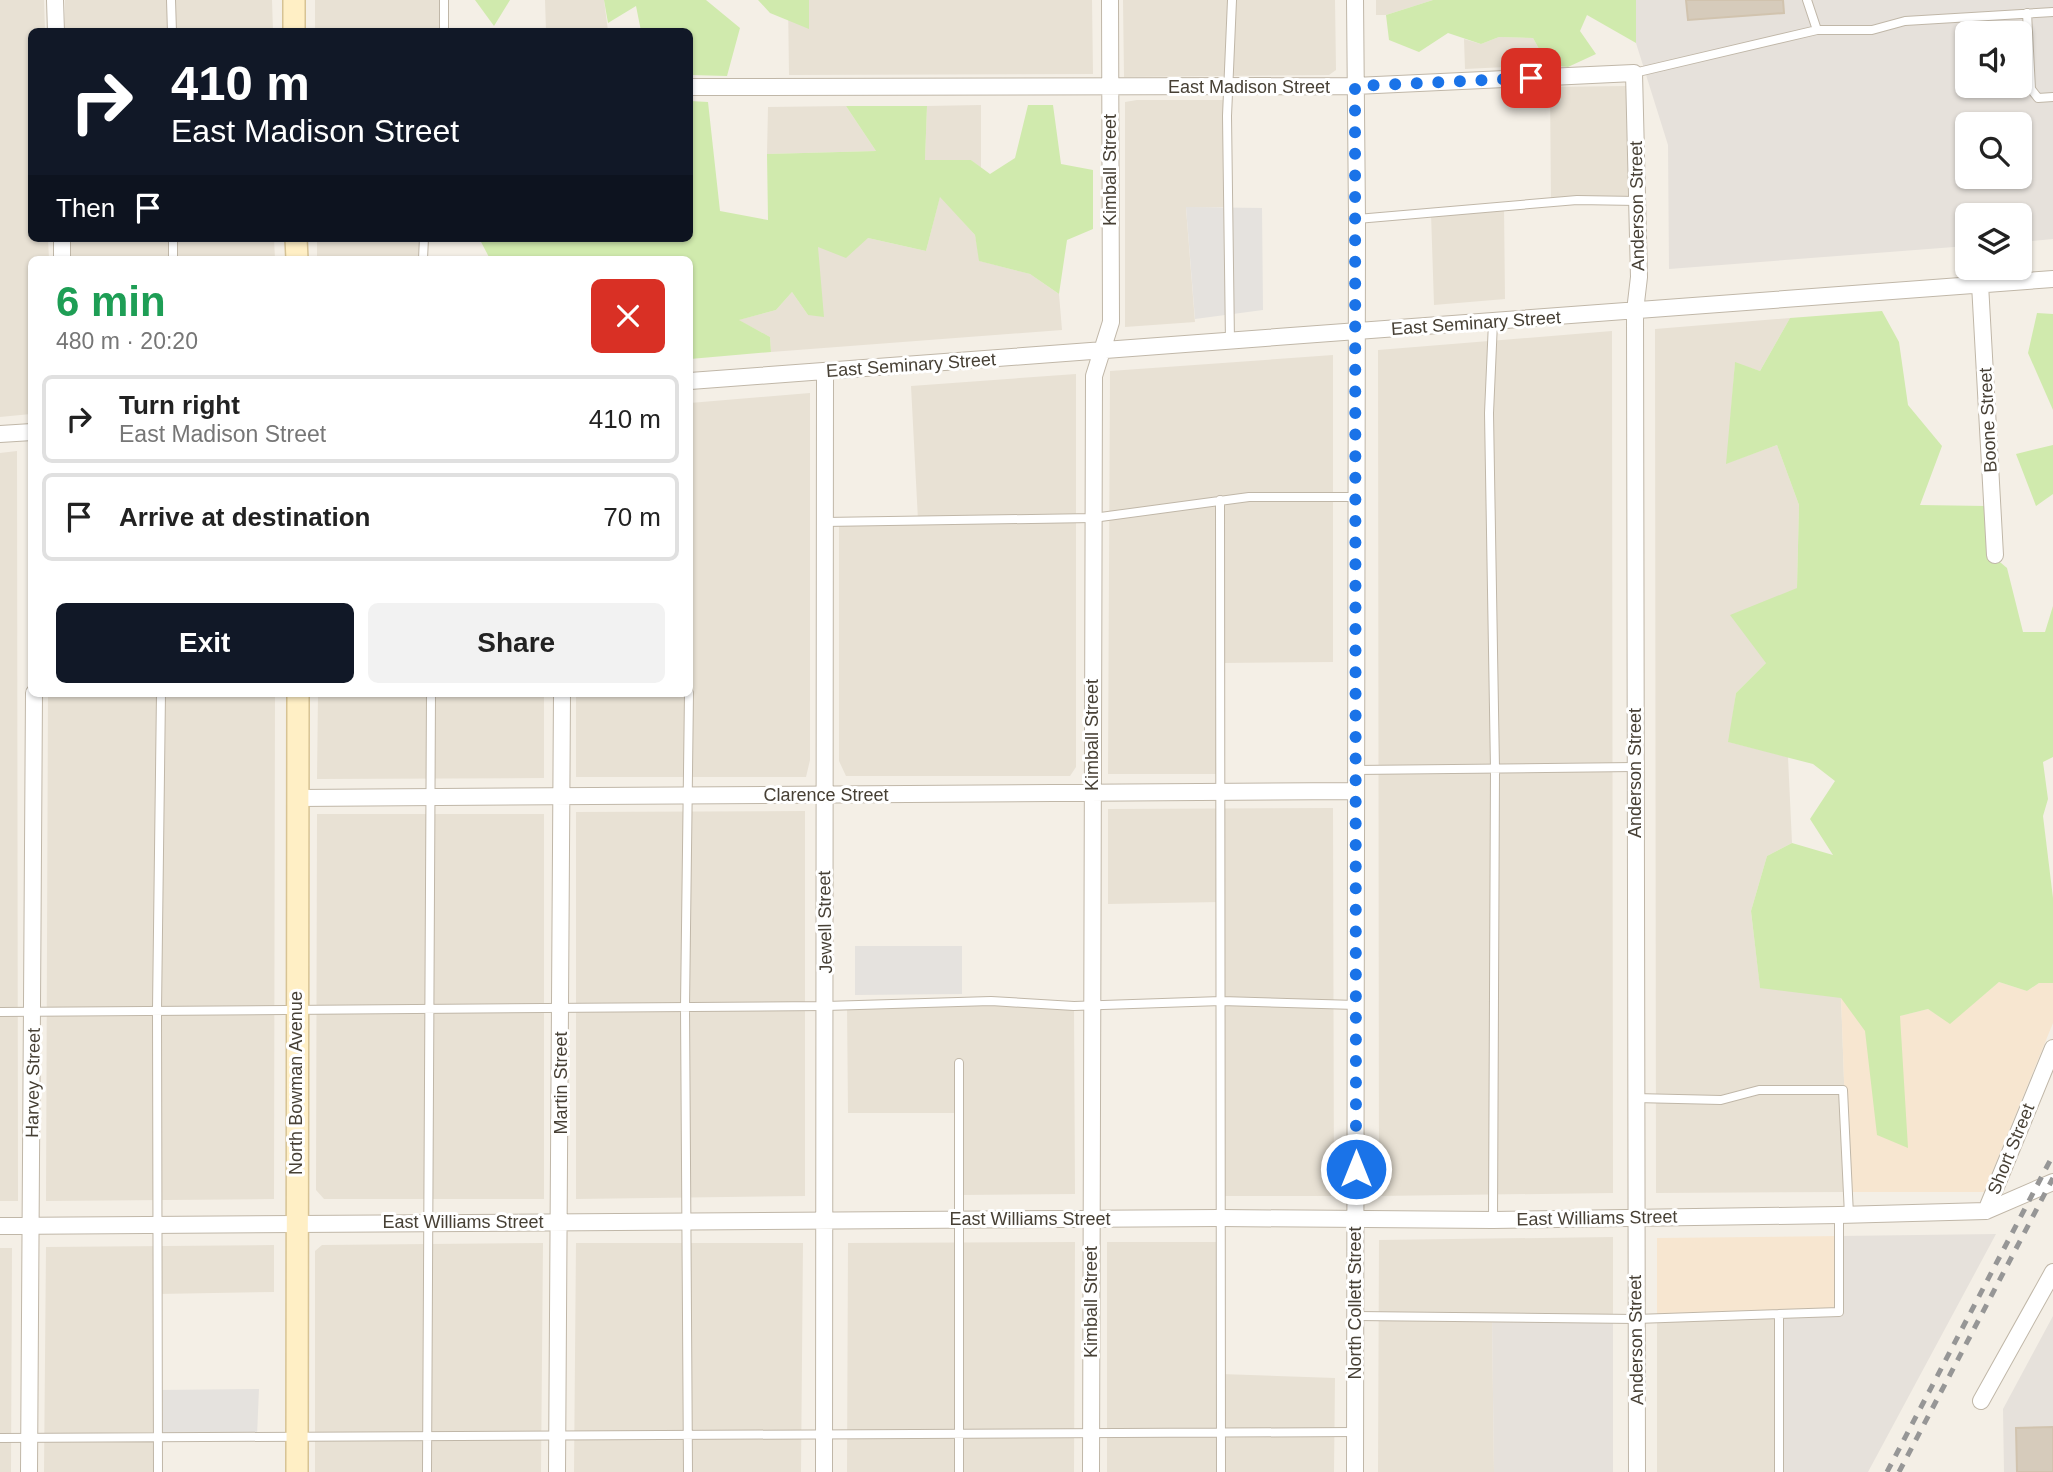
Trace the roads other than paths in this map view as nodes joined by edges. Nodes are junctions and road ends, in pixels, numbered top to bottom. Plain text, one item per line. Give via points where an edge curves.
1 (55, 0) edge
2 (172, 0) edge
3 (294, 0) edge
4 (444, 0) edge
5 (1110, 0) edge
6 (1232, 0) edge
7 (1354, 0) edge
8 (1807, 0) edge
9 (2053, 12) edge
10 (2028, 13) junction
11 (55, 28) edge
12 (172, 28) edge
13 (295, 28) edge
14 (444, 28) edge
15 (1816, 30) junction
16 (1634, 74) junction
17 (1355, 86) junction
18 (693, 87) edge
19 (1230, 87) junction
20 (1110, 89) junction
21 (2053, 97) edge
22 (1637, 201) junction
23 (1357, 219) junction
24 (2053, 279) edge
25 (1980, 284) junction
26 (1634, 311) junction
27 (1493, 322) junction
28 (1357, 332) junction
29 (1230, 342) junction
30 (1102, 351) junction
31 (825, 371) junction
32 (693, 381) edge
33 (28, 432) edge
34 (0, 434) edge
35 (1356, 497) junction
36 (1220, 500) junction
37 (1093, 518) junction
38 (824, 522) junction
39 (1995, 555) dead end
40 (34, 697) edge
41 (160, 697) edge
42 (298, 697) edge
43 (431, 697) edge
44 (562, 697) edge
45 (689, 697) edge
46 (1635, 767) junction
47 (1495, 769) junction
48 (1355, 770) junction
49 (1355, 791) junction
50 (1223, 792) junction
51 (1091, 793) junction
52 (561, 796) junction
53 (690, 796) junction
54 (823, 796) junction
55 (297, 798) junction
56 (430, 798) junction
57 (1222, 1001) junction
58 (1356, 1005) junction
59 (826, 1006) junction
60 (1092, 1006) junction
61 (685, 1007) junction
62 (431, 1008) junction
63 (561, 1008) junction
64 (296, 1009) junction
65 (157, 1010) junction
66 (34, 1011) junction
67 (0, 1012) edge
68 (2053, 1048) edge
69 (959, 1063) dead end
70 (1634, 1098) junction
71 (2053, 1181) edge
72 (1986, 1211) junction
73 (1844, 1215) junction
74 (1634, 1217) junction
75 (1220, 1218) junction
76 (1356, 1218) junction
77 (1091, 1219) junction
78 (959, 1220) junction
79 (1493, 1220) junction
80 (560, 1221) junction
81 (688, 1221) junction
82 (824, 1221) junction
83 (296, 1222) junction
84 (428, 1222) junction
85 (157, 1223) junction
86 (0, 1226) edge
87 (30, 1226) junction
88 (2053, 1272) edge
89 (1779, 1314) junction
90 (1356, 1316) junction
91 (1636, 1319) junction
92 (1981, 1401) dead end
93 (1091, 1430) junction
94 (1222, 1432) junction
95 (1355, 1432) junction
96 (959, 1433) junction
97 (688, 1434) junction
98 (824, 1434) junction
99 (557, 1435) junction
100 (297, 1436) junction
101 (427, 1436) junction
102 (0, 1437) edge
103 (30, 1437) junction
104 (157, 1437) junction
105 (29, 1472) edge
106 (158, 1472) edge
107 (297, 1472) edge
108 (427, 1472) edge
109 (557, 1472) edge
110 (688, 1472) edge
111 (824, 1472) edge
112 (959, 1472) edge
113 (1091, 1472) edge
114 (1222, 1472) edge
115 (1355, 1472) edge
116 (1637, 1472) edge
117 (1779, 1472) edge

1 - 11 street
2 - 12 lane
3 - 13 street
4 - 14 lane
5 - 20 street, Kimball Street
6 - 19 lane
7 - 17 street, North Collett Street
8 - 15 lane
9 - 10 lane, East Madison Street
10 - 15 lane, East Madison Street via 1905,21 1872,30
10 - 21 lane via 2031,89 2038,98
15 - 16 lane, East Madison Street
16 - 17 street, East Madison Street
16 - 22 street, Anderson Street
17 - 19 street, East Madison Street
17 - 23 street, North Collett Street
18 - 20 street, East Madison Street
19 - 20 street, East Madison Street
19 - 29 lane
20 - 30 street, Kimball Street via 1111,322
22 - 23 lane via 1577,200
22 - 26 street, Anderson Street via 1639,277
23 - 28 street, North Collett Street
24 - 25 street, East Seminary Street
25 - 26 street, East Seminary Street
25 - 39 street, Boone Street
26 - 27 street, East Seminary Street
26 - 46 street, Anderson Street
27 - 28 street, East Seminary Street
27 - 47 lane via 1489,413
28 - 29 street, East Seminary Street
28 - 35 street, North Collett Street
29 - 30 street, East Seminary Street
30 - 31 street, East Seminary Street
30 - 37 street, Kimball Street via 1094,376
31 - 32 street, East Seminary Street
31 - 38 street, Jewell Street
33 - 34 street
35 - 36 lane
35 - 48 street, North Collett Street
36 - 37 lane
36 - 50 lane
37 - 38 lane
37 - 51 street, Kimball Street
38 - 54 street, Jewell Street
40 - 66 street, Harvey Street
41 - 65 lane
42 - 55 street, North Bowman Avenue
43 - 56 lane
44 - 52 street, Martin Street
45 - 53 lane
46 - 47 lane
46 - 70 street, Anderson Street
47 - 48 lane
47 - 79 lane
48 - 49 street, North Collett Street
49 - 50 street, Clarence Street
49 - 58 street, North Collett Street
50 - 51 street, Clarence Street
50 - 57 lane via 1219,814
51 - 54 street, Clarence Street
51 - 60 street, Kimball Street
52 - 53 street, Clarence Street
52 - 56 street, Clarence Street
52 - 63 street, Martin Street
53 - 54 street, Clarence Street
53 - 61 lane
54 - 59 street, Jewell Street
55 - 56 street, Clarence Street
55 - 64 street, North Bowman Avenue
56 - 62 lane
57 - 58 lane
57 - 60 lane
57 - 75 lane
58 - 76 street, North Collett Street
59 - 60 lane via 991,1001
59 - 61 lane
59 - 82 street, Jewell Street
60 - 77 street, Kimball Street
61 - 63 lane
61 - 81 lane
62 - 63 lane
62 - 64 lane
62 - 84 lane
63 - 80 street, Martin Street
64 - 65 lane
64 - 83 street, North Bowman Avenue
65 - 66 lane
65 - 85 lane
66 - 67 lane
66 - 87 street, Harvey Street
68 - 72 street, Short Street
69 - 78 lane
70 - 73 lane via 1721,1100 1759,1090 1843,1090
70 - 74 street, Anderson Street
71 - 72 street, East Williams Street
72 - 73 street, East Williams Street
73 - 74 street, East Williams Street
73 - 89 lane via 1839,1312
74 - 79 street, East Williams Street
74 - 91 street, Anderson Street
75 - 76 street, East Williams Street
75 - 77 street, East Williams Street
75 - 94 lane
76 - 79 street, East Williams Street
76 - 90 street, North Collett Street
77 - 78 street, East Williams Street
77 - 93 street, Kimball Street
78 - 82 street, East Williams Street
78 - 96 lane
80 - 81 street, East Williams Street
80 - 84 street, East Williams Street
80 - 99 street, Martin Street
81 - 82 street, East Williams Street
81 - 97 lane
82 - 98 street, Jewell Street
83 - 84 street, East Williams Street
83 - 85 street, East Williams Street
83 - 100 street, North Bowman Avenue
84 - 101 lane
85 - 87 street, East Williams Street
85 - 104 lane
86 - 87 street, East Williams Street
87 - 103 street, Harvey Street
88 - 92 street
89 - 91 lane
89 - 117 lane
90 - 91 lane
90 - 95 street, North Collett Street
91 - 116 street, Anderson Street
93 - 94 lane
93 - 96 lane
93 - 113 street, Kimball Street
94 - 95 lane
94 - 114 lane
95 - 115 street, North Collett Street
96 - 98 lane
96 - 112 lane
97 - 98 lane
97 - 99 lane
97 - 110 lane
98 - 111 street, Jewell Street
99 - 101 lane
99 - 109 street, Martin Street
100 - 101 lane
100 - 104 lane
100 - 107 street, North Bowman Avenue
101 - 108 lane
102 - 103 lane
103 - 104 lane
103 - 105 street, Harvey Street
104 - 106 lane

